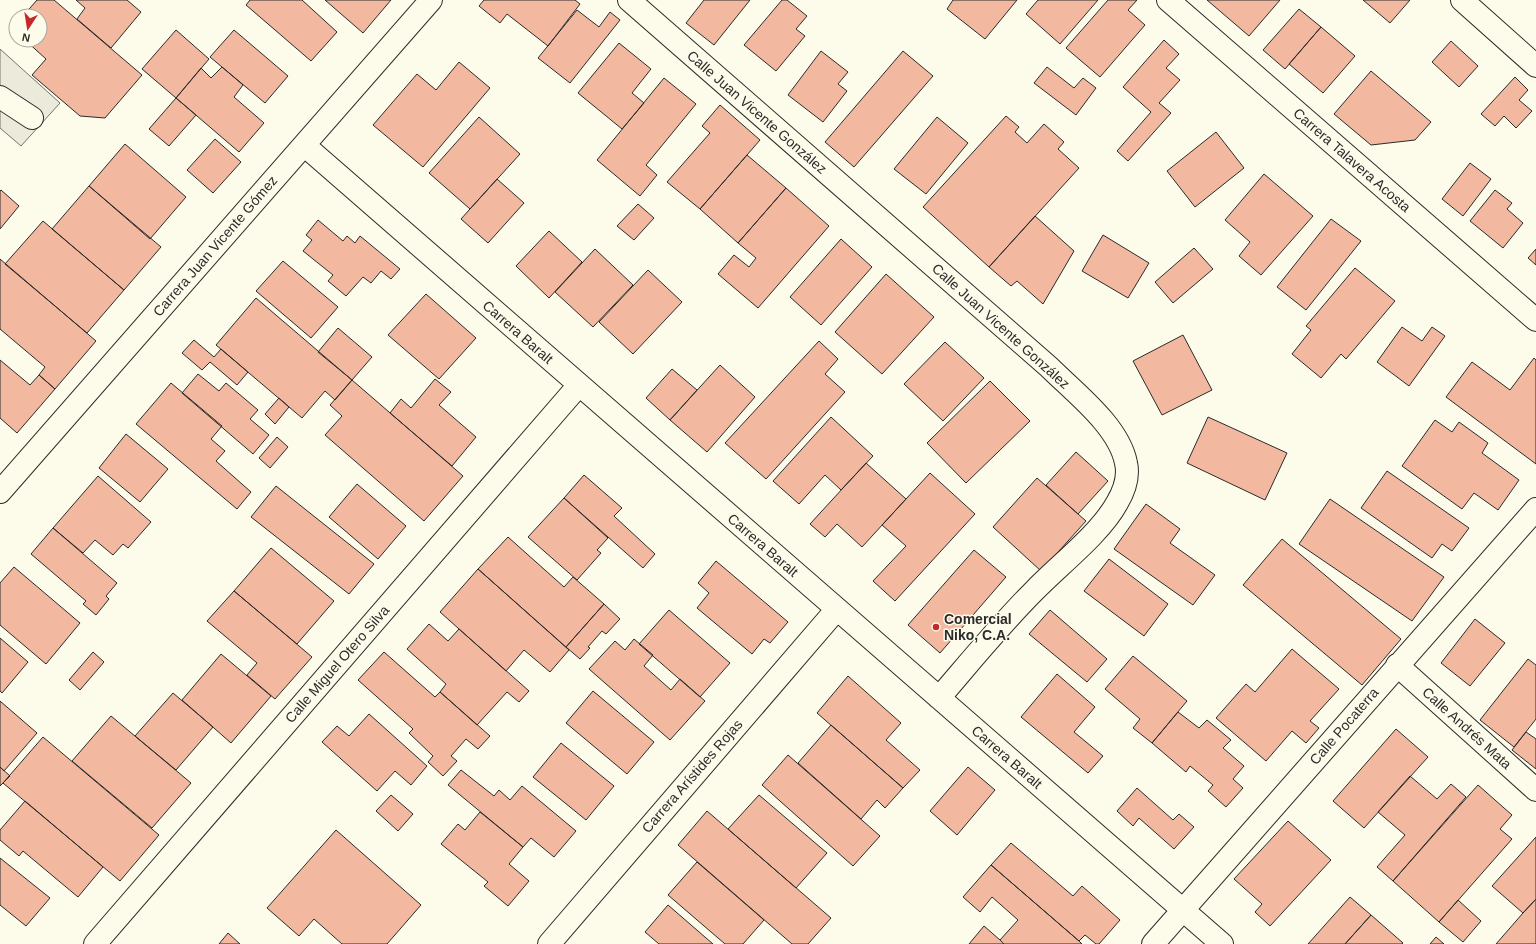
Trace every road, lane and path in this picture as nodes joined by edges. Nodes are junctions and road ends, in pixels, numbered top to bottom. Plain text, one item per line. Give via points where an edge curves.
1 (430, 0) edge
2 (629, 0) edge
3 (1168, 0) edge
4 (1462, 0) edge
5 (1536, 66) edge
6 (0, 97) edge
7 (32, 118) dead end
8 (304, 145) junction
9 (1536, 320) edge
10 (579, 384) junction
11 (0, 492) edge
12 (1536, 509) edge
13 (837, 610) junction
14 (1397, 665) junction
15 (939, 698) junction
16 (1536, 790) edge
17 (1183, 910) junction
18 (95, 944) edge
19 (548, 944) edge
20 (1153, 944) edge
21 (1222, 944) edge

1 - 8 street, Carrera Juan Vicente Gómez
2 - 15 street, Calle Juan Vicente González via 1049,367 1096,413 1122,449 1128,475 1117,503 1105,521 1034,590
3 - 9 street, Carrera Talavera Acosta
4 - 5 street
6 - 7 street
8 - 10 street, Carrera Baralt
8 - 11 street, Carrera Juan Vicente Gómez
10 - 13 street, Carrera Baralt
10 - 18 street, Calle Miguel Otero Silva
12 - 14 street, Calle Pocaterra
13 - 15 street, Carrera Baralt
13 - 19 street, Carrera Arístides Rojas
14 - 16 street, Calle Andrés Mata
14 - 17 street, Calle Pocaterra
15 - 17 street, Carrera Baralt
17 - 20 street, Calle Pocaterra
17 - 21 street, Carrera Baralt

